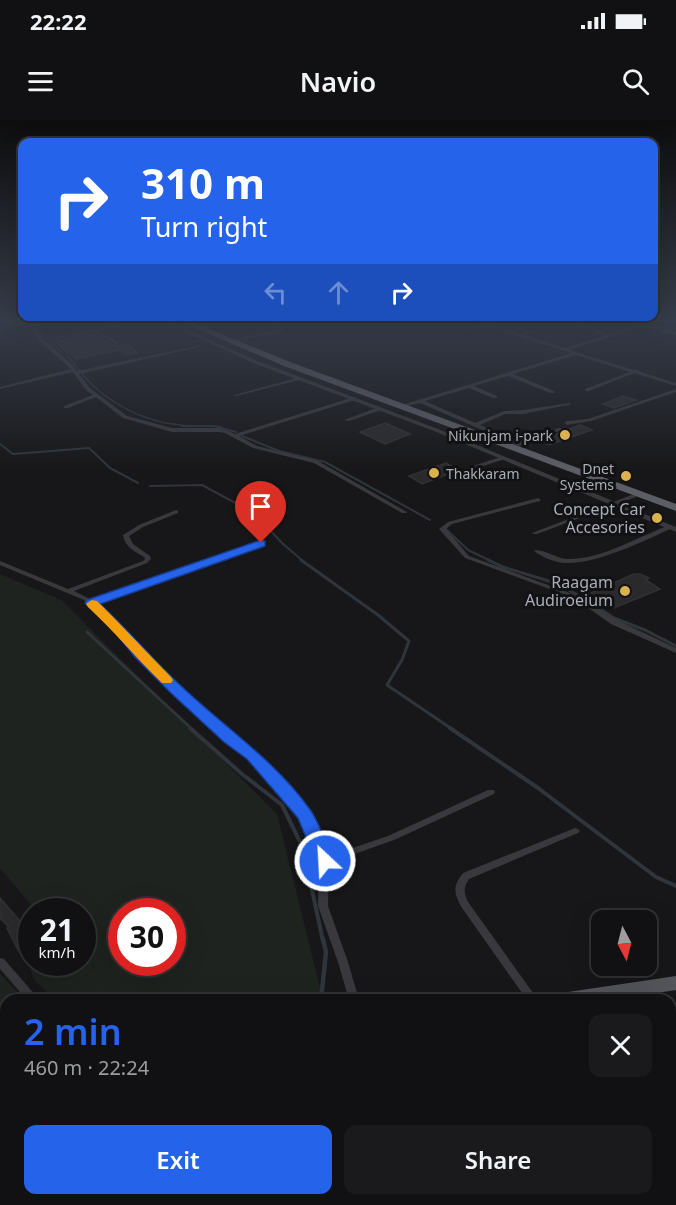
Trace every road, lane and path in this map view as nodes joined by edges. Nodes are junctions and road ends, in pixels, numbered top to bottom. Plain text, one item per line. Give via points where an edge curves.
1 (75, 371) joint
2 (277, 371) edge
3 (310, 371) edge
4 (523, 371) edge
5 (632, 371) edge
6 (636, 372) junction
7 (509, 375) junction
8 (297, 379) junction
9 (676, 385) edge
10 (470, 386) junction
11 (0, 388) edge
12 (587, 390) dead end
13 (676, 390) edge
14 (552, 392) dead end
15 (97, 395) junction
16 (236, 395) dead end
17 (495, 397) dead end
18 (353, 399) junction
19 (420, 401) junction
20 (568, 404) dead end
21 (405, 406) junction
22 (66, 407) dead end
23 (379, 409) junction
24 (347, 420) dead end
25 (567, 423) dead end
26 (475, 425) junction
27 (561, 429) dead end
28 (234, 436) junction
29 (503, 458) junction
30 (464, 470) dead end
31 (634, 496) dead end
32 (538, 500) dead end
33 (613, 504) junction
34 (676, 508) edge
35 (176, 512) dead end
36 (404, 512) dead end
37 (673, 528) edge
38 (535, 533) dead end
39 (261, 543) dead end
40 (537, 551) dead end
41 (0, 563) edge
42 (69, 591) junction
43 (91, 603) junction
44 (676, 651) edge
45 (491, 792) dead end
46 (575, 831) dead end
47 (325, 861) junction
48 (0, 962) edge
49 (676, 982) edge
50 (28, 994) edge
51 (352, 994) edge
52 (529, 994) edge
53 (604, 994) edge

1 - 11 street
1 - 15 street
2 - 8 street
3 - 21 highway
4 - 7 street
5 - 6 street
6 - 9 street
6 - 12 street
7 - 10 street
7 - 14 street
8 - 16 street
8 - 18 street
10 - 17 street
10 - 19 street
13 - 25 street via 589,420
15 - 22 street
15 - 28 street via 125,417 144,423 172,430 218,430
18 - 23 street
18 - 28 street
19 - 21 street
19 - 26 street
20 - 26 street via 504,413
21 - 34 highway
23 - 24 street
23 - 29 street
26 - 27 street via 519,444
28 - 36 street via 244,443 326,466
29 - 30 street
29 - 33 street
31 - 33 street
32 - 44 street via 450,523 441,529 467,557 576,597 614,622
33 - 37 street
33 - 38 street
35 - 42 street via 126,535 131,546 147,556 145,562
37 - 40 street via 581,561 564,561
39 - 43 street
41 - 42 street
42 - 43 street
43 - 47 street via 176,689 253,756 305,815
45 - 47 street via 391,837
46 - 52 street via 466,876 459,884 465,905
47 - 51 street via 323,906
48 - 50 street
49 - 53 main road

